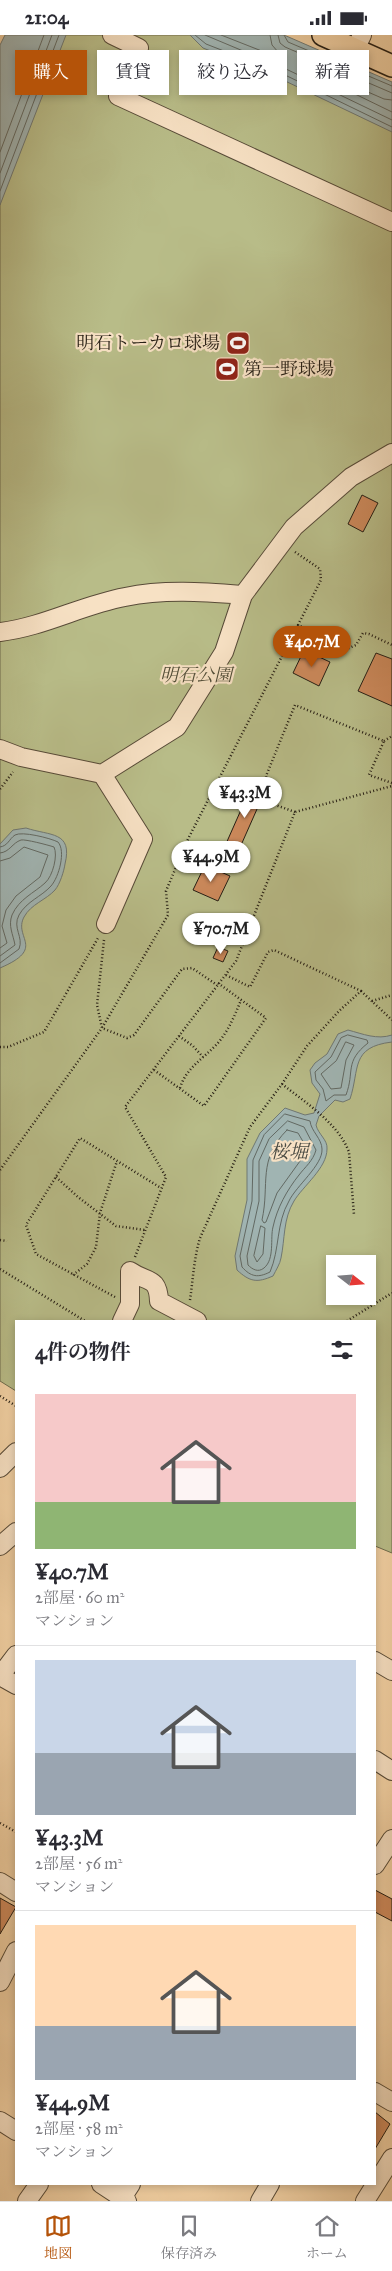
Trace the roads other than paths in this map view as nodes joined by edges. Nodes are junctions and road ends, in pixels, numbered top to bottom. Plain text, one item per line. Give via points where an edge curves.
1 (112, 35) edge
2 (323, 35) edge
3 (359, 42) edge
4 (392, 65) edge
5 (392, 222) edge
6 (392, 453) edge
7 (243, 595) junction
8 (0, 632) edge
9 (0, 749) edge
10 (102, 774) junction
11 (106, 924) road end
12 (192, 1319) edge
13 (122, 1320) edge
14 (15, 1453) edge
15 (0, 1468) edge
16 (15, 1533) edge
17 (0, 1546) edge
18 (15, 1656) edge
19 (376, 1662) edge
20 (392, 1671) edge
21 (0, 1676) edge
22 (15, 1684) edge
23 (376, 1761) edge
24 (392, 1771) edge
25 (392, 1839) edge
26 (376, 1863) edge
27 (0, 1883) edge
28 (15, 1891) edge
29 (15, 1953) edge
30 (0, 1982) edge
31 (376, 2093) edge
32 (392, 2102) edge
33 (0, 2121) edge
34 (15, 2130) edge
35 (392, 2157) edge
36 (376, 2183) edge
37 (38, 2185) edge
38 (103, 2185) edge
39 (269, 2185) edge
40 (375, 2185) edge
41 (125, 2196) edge
42 (27, 2201) edge
43 (260, 2201) edge
44 (365, 2201) edge

1 - 5 street via 139,48 118,96
2 - 3 main road
3 - 4 main road
6 - 7 street via 351,477 294,527
7 - 8 street via 177,591 125,597 84,607 23,629
7 - 10 street via 224,651 177,727
9 - 10 street via 21,757
10 - 11 street via 143,839
12 - 13 street via 159,1301 155,1283 130,1271 130,1304
14 - 15 street
16 - 17 street
18 - 21 street
19 - 20 street
21 - 22 street
23 - 24 street
25 - 26 street
27 - 28 street
29 - 30 street
31 - 32 street
33 - 34 street
35 - 36 street
37 - 42 street
38 - 41 street
39 - 43 street
40 - 44 street

